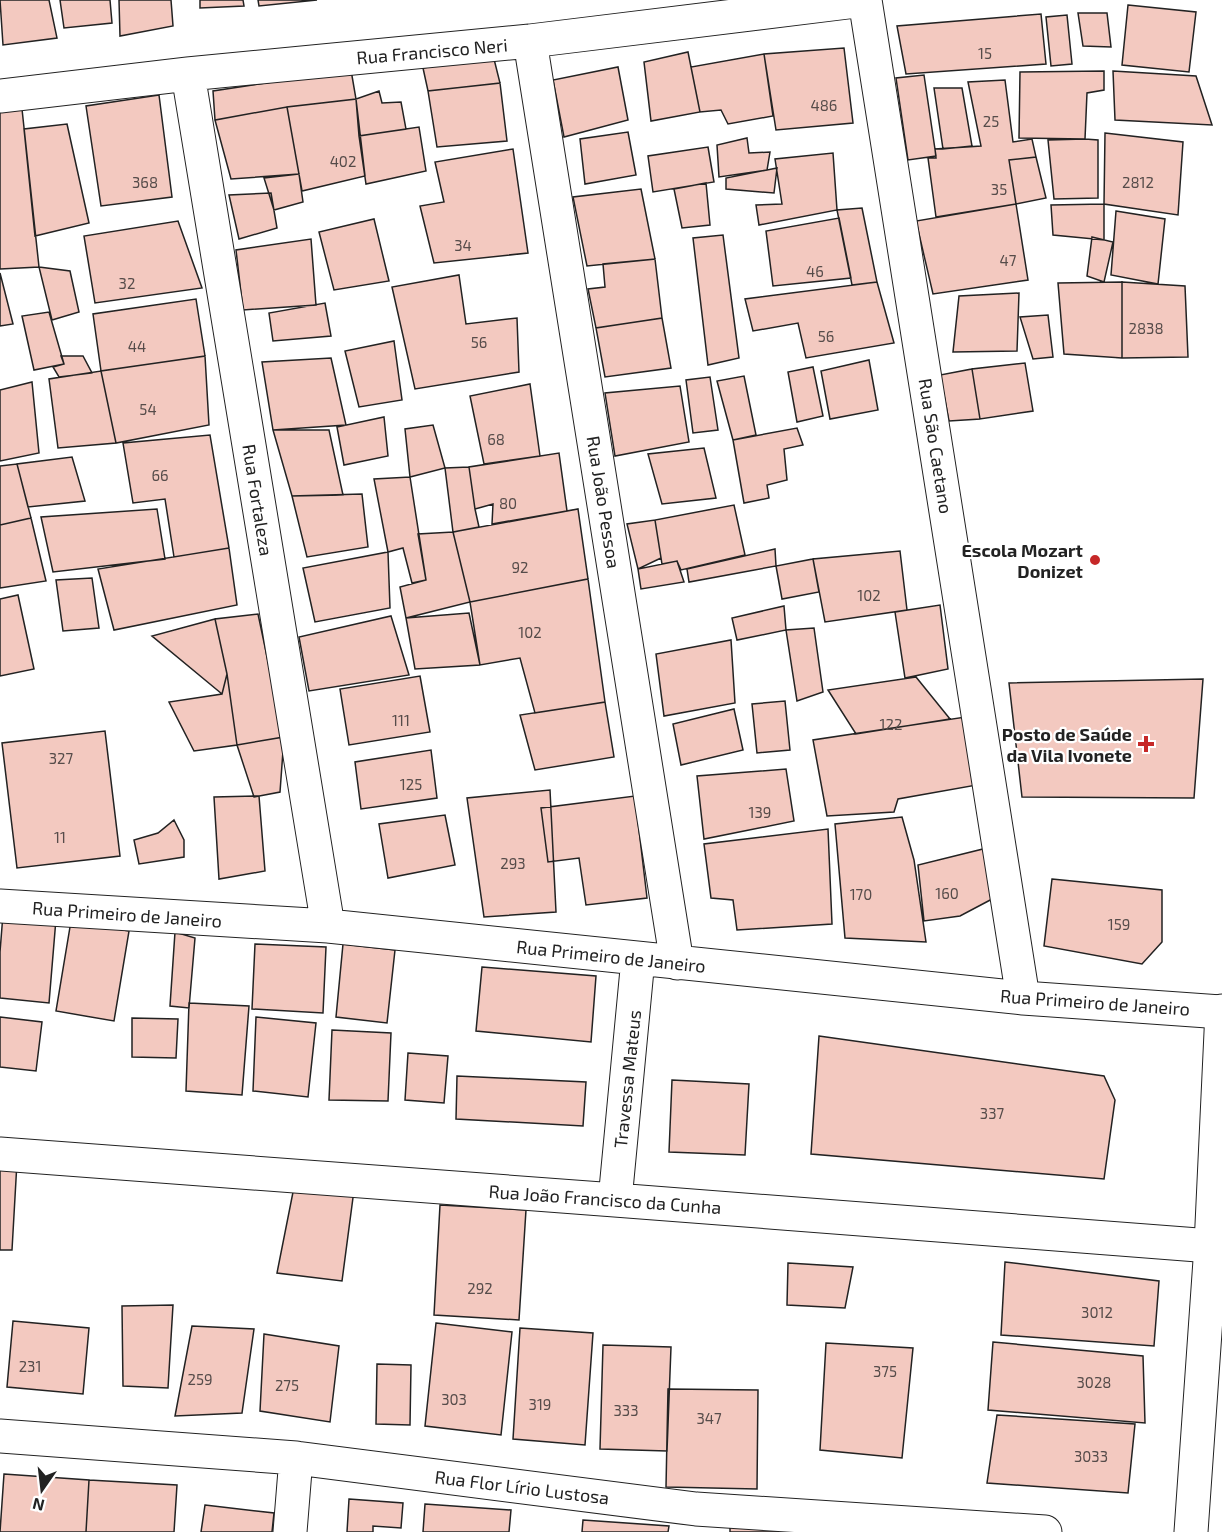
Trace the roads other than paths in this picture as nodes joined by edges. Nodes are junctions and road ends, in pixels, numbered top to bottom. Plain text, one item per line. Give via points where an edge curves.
1 (865, 0) edge
2 (530, 41) junction
3 (188, 74) junction
4 (0, 96) edge
5 (0, 906) edge
6 (328, 926) junction
7 (638, 959) junction
8 (677, 963) junction
9 (1023, 998) junction
10 (1222, 1011) edge
11 (0, 1154) edge
12 (615, 1200) junction
13 (1211, 1246) junction
14 (0, 1436) edge
15 (296, 1458) junction
16 (695, 1520) edge
17 (290, 1532) edge
18 (1045, 1532) edge
19 (1191, 1532) edge

1 - 2 street, Rua Francisco Neri
1 - 9 street, Rua São Caetano
2 - 3 street, Rua Francisco Neri
2 - 8 street, Rua João Pessoa
3 - 4 street, Rua Francisco Neri
3 - 6 street, Rua Fortaleza
5 - 6 street, Rua Primeiro de Janeiro
6 - 7 street, Rua Primeiro de Janeiro
7 - 8 street, Rua Primeiro de Janeiro
7 - 12 street, Travessa Mateus
8 - 9 street, Rua Primeiro de Janeiro
9 - 10 street, Rua Primeiro de Janeiro
10 - 13 street
11 - 12 street, Rua João Francisco da Cunha
12 - 13 street, Rua João Francisco da Cunha
13 - 19 street
14 - 15 street, Rua Flor Lírio Lustosa
15 - 16 street, Rua Flor Lírio Lustosa
15 - 17 street
16 - 18 street, Rua Flor Lírio Lustosa

